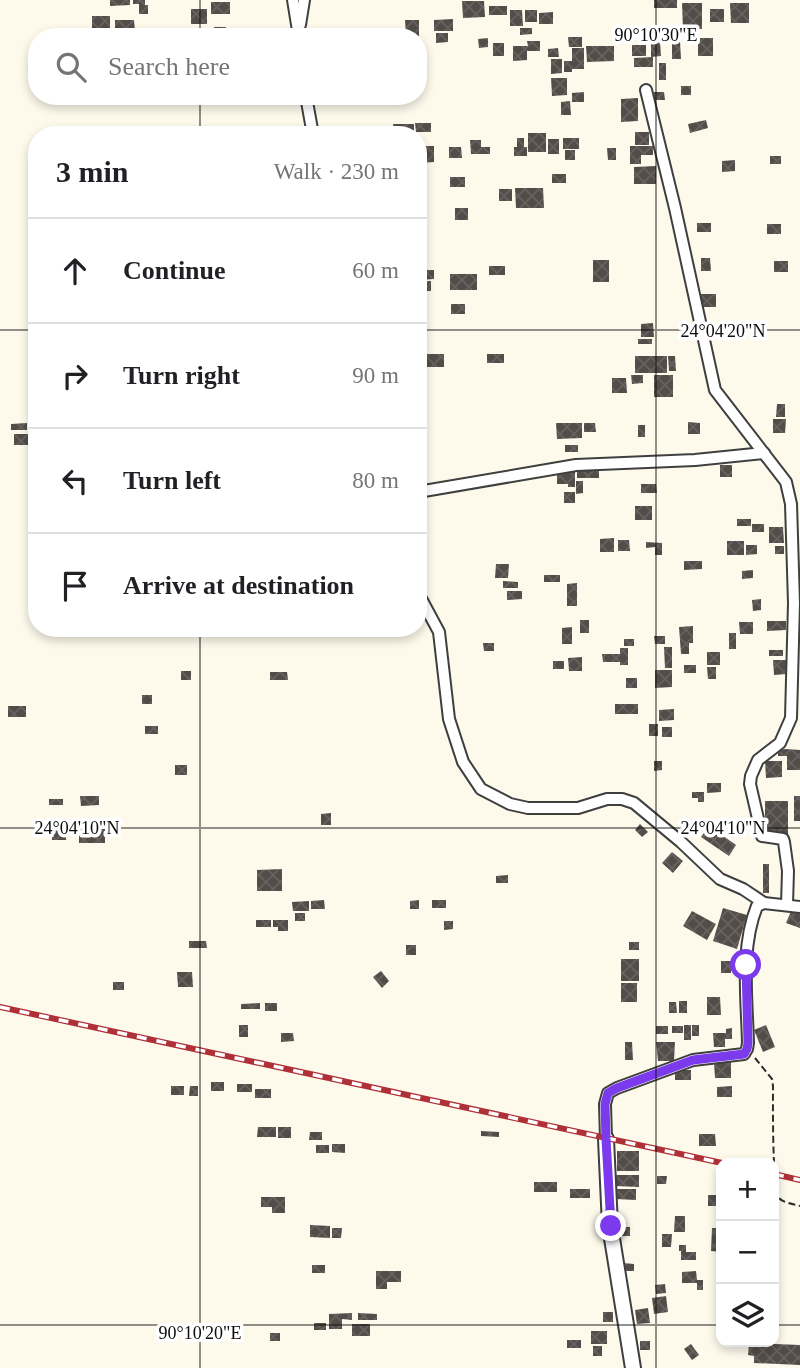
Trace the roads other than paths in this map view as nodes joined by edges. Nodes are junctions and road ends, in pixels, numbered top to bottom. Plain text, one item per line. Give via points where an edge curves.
1 (293, 0) edge
2 (304, 0) edge
3 (298, 28) edge
4 (300, 28) edge
5 (646, 90) dead end
6 (308, 105) edge
7 (311, 126) edge
8 (764, 453) junction
9 (427, 490) edge
10 (427, 610) edge
11 (764, 903) junction
12 (787, 904) junction
13 (800, 907) edge
14 (606, 1139) joint
15 (633, 1368) edge

1 - 3 street
2 - 4 street
5 - 8 street via 715,390
6 - 7 street
8 - 9 street via 576,465
8 - 12 street via 786,482 791,504 791,718 780,743 758,760 750,784 762,836 784,842
10 - 11 street via 439,632 449,719 463,762 481,789 528,808 578,808 607,799 634,803 720,879
11 - 12 street
11 - 14 street via 757,906 751,920 744,1054 693,1060 608,1093
12 - 13 street
14 - 15 street via 611,1226

